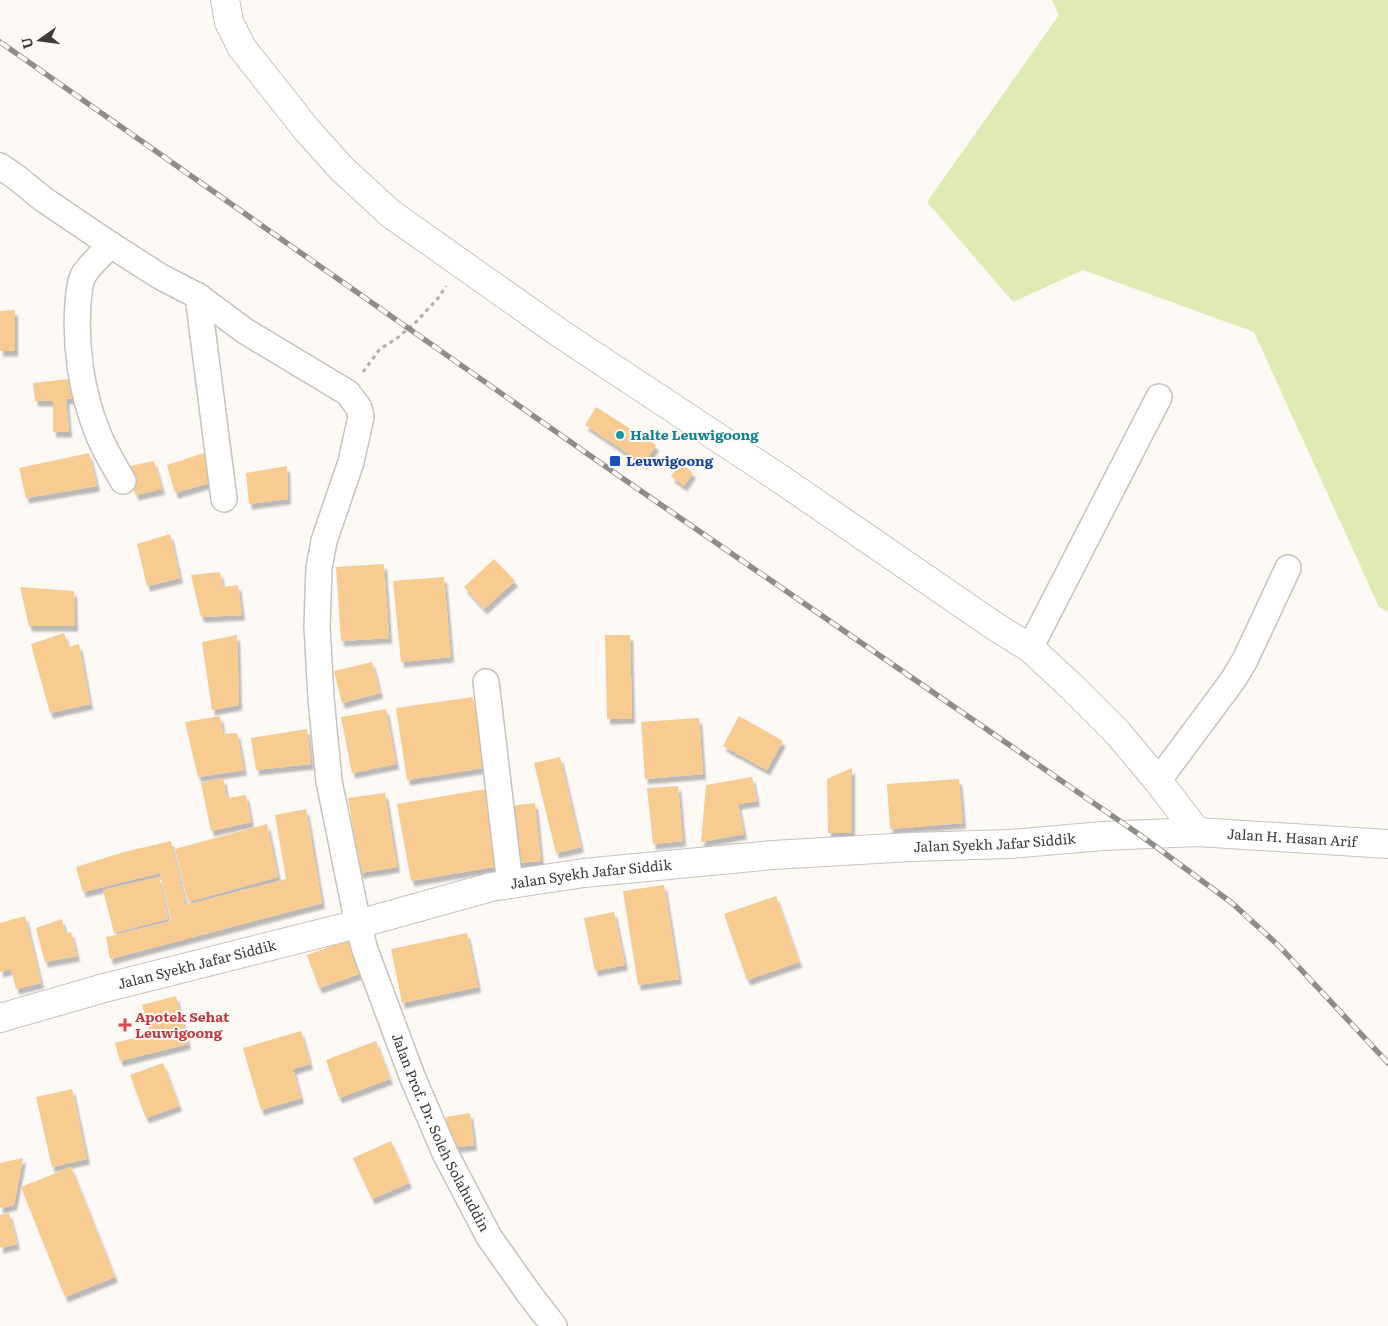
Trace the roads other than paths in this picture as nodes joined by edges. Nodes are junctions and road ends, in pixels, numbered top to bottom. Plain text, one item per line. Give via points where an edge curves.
1 (225, 0) edge
2 (0, 166) edge
3 (111, 245) junction
4 (198, 296) junction
5 (1159, 397) dead end
6 (123, 481) dead end
7 (224, 499) dead end
8 (1288, 568) dead end
9 (1030, 648) junction
10 (486, 682) dead end
11 (1158, 781) junction
12 (1197, 832) junction
13 (1388, 844) edge
14 (510, 884) junction
15 (358, 924) junction
16 (0, 1018) edge
17 (554, 1326) edge

1 - 9 main road via 229,22 242,48 342,169 391,214 561,334
2 - 3 street via 42,199
3 - 4 street
3 - 6 street via 82,279 77,320 80,364 88,404 97,431
4 - 7 street
4 - 15 street, Jalan Prof. Dr. Soleh Solahuddin via 245,331 348,393 359,408 361,417 351,462 324,541 319,568 318,626 329,781
5 - 9 street
8 - 11 street via 1233,680
9 - 11 main road via 1117,732
10 - 14 street
11 - 12 main road
12 - 13 main road, Jalan H. Hasan Arif
12 - 14 main road, Jalan Syekh Jafar Siddik via 773,855 584,873
14 - 15 main road, Jalan Syekh Jafar Siddik
15 - 16 main road, Jalan Syekh Jafar Siddik via 104,988
15 - 17 street, Jalan Prof. Dr. Soleh Solahuddin via 412,1076 445,1153 489,1236

